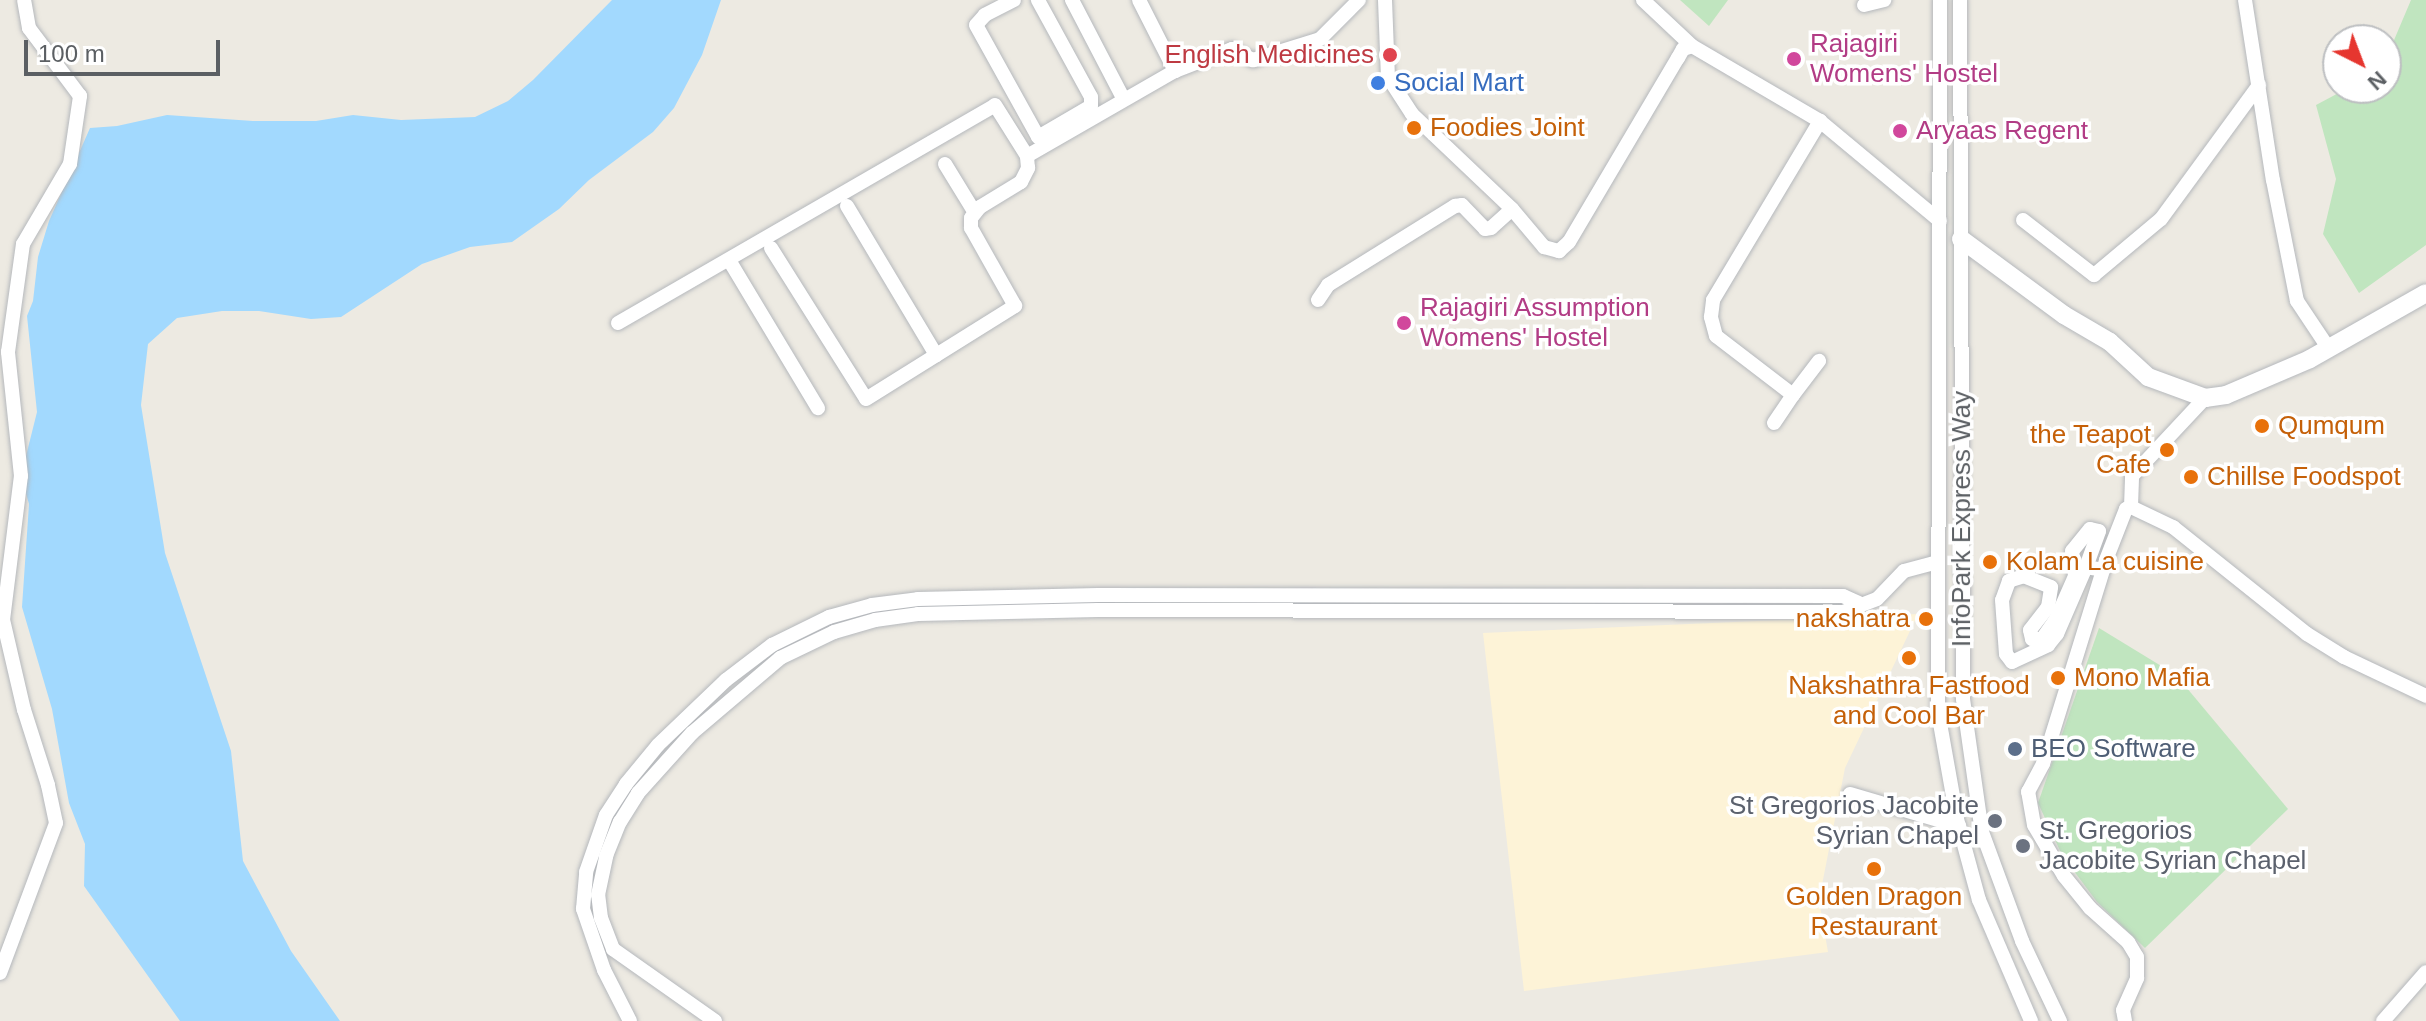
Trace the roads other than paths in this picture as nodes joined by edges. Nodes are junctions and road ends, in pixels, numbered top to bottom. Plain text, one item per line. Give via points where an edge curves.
1 (24, 0) edge
2 (1014, 0) edge
3 (1038, 0) edge
4 (1072, 0) edge
5 (1139, 0) edge
6 (1359, 0) edge
7 (1385, 0) edge
8 (1643, 0) edge
9 (1884, 0) edge
10 (1940, 0) edge
11 (1960, 0) edge
12 (2245, 0) edge
13 (1864, 5) dead end
14 (1692, 46) junction
15 (1175, 71) junction
16 (2259, 85) junction
17 (1123, 98) junction
18 (1820, 121) junction
19 (1040, 142) junction
20 (1027, 156) junction
21 (945, 164) dead end
22 (847, 206) dead end
23 (1512, 209) junction
24 (975, 213) junction
25 (2023, 220) dead end
26 (1940, 221) junction
27 (1961, 239) junction
28 (771, 248) dead end
29 (729, 260) junction
30 (2426, 293) edge
31 (1318, 300) dead end
32 (618, 323) dead end
33 (2327, 346) junction
34 (936, 355) junction
35 (1819, 361) dead end
36 (1793, 395) junction
37 (2205, 398) junction
38 (818, 408) dead end
39 (1774, 423) dead end
40 (2131, 507) junction
41 (1938, 562) junction
42 (2086, 567) junction
43 (2103, 570) junction
44 (1859, 603) junction
45 (2426, 696) edge
46 (1850, 794) dead end
47 (1959, 826) junction
48 (2426, 972) edge
49 (0, 973) edge
50 (630, 1021) edge
51 (715, 1021) edge
52 (2031, 1021) edge
53 (2060, 1021) edge
54 (2125, 1021) edge
55 (2383, 1021) edge

1 - 49 street via 29,28 80,96 70,164 23,244 8,352 21,476 3,620 56,823
2 - 19 street via 976,25
3 - 19 street via 1091,97 1091,106
4 - 17 street
5 - 15 street
6 - 15 street via 1320,39 1253,60 1232,49
7 - 23 street via 1388,77 1412,114
8 - 14 street
9 - 13 street
10 - 26 street, InfoPark Express Way
11 - 27 street, InfoPark Express Way
12 - 16 street
14 - 18 street
14 - 23 street via 1683,49 1569,242 1559,251 1544,247
15 - 17 street
16 - 25 street via 2161,219 2094,275
16 - 33 street via 2297,301
17 - 19 street
18 - 26 street
18 - 36 street via 1721,281 1711,317 1716,336 1727,347
19 - 20 street
20 - 24 street via 1021,182
20 - 29 street via 995,105
21 - 24 street
22 - 34 street
23 - 31 street via 1485,229 1462,205 1455,206 1328,285
24 - 34 street via 971,228 1015,306
26 - 41 street, InfoPark Express Way
27 - 37 street via 2110,342 2148,377
27 - 53 street, InfoPark Express Way via 1963,699 1982,832 2022,941
28 - 34 street via 866,399
29 - 32 street
29 - 38 street
30 - 33 street
33 - 37 street via 2310,359 2226,395
35 - 36 street
36 - 39 street
37 - 40 street via 2132,476
40 - 43 street
40 - 45 street via 2173,527 2307,634
41 - 44 street via 1904,571 1887,592
41 - 47 street, InfoPark Express Way via 1938,712
42 - 42 street via 2057,634 2048,645 2012,662 2006,654 2002,600 2009,581 2024,576 2051,587 2048,607 2030,630 2032,639 2042,639 2075,576 2072,551 2090,529 2099,531
42 - 43 street
43 - 54 street via 2043,764 2028,792 2034,825 2064,876 2137,957
44 - 50 street via 1843,596 1083,595 918,599 829,617 772,645 726,680 658,745 606,815 586,872 583,909 604,970
44 - 51 street via 1843,612 918,614 834,632 780,658 692,733 628,807 606,856 598,895 613,949
46 - 47 street
47 - 52 street, InfoPark Express Way via 1979,900
48 - 55 street

